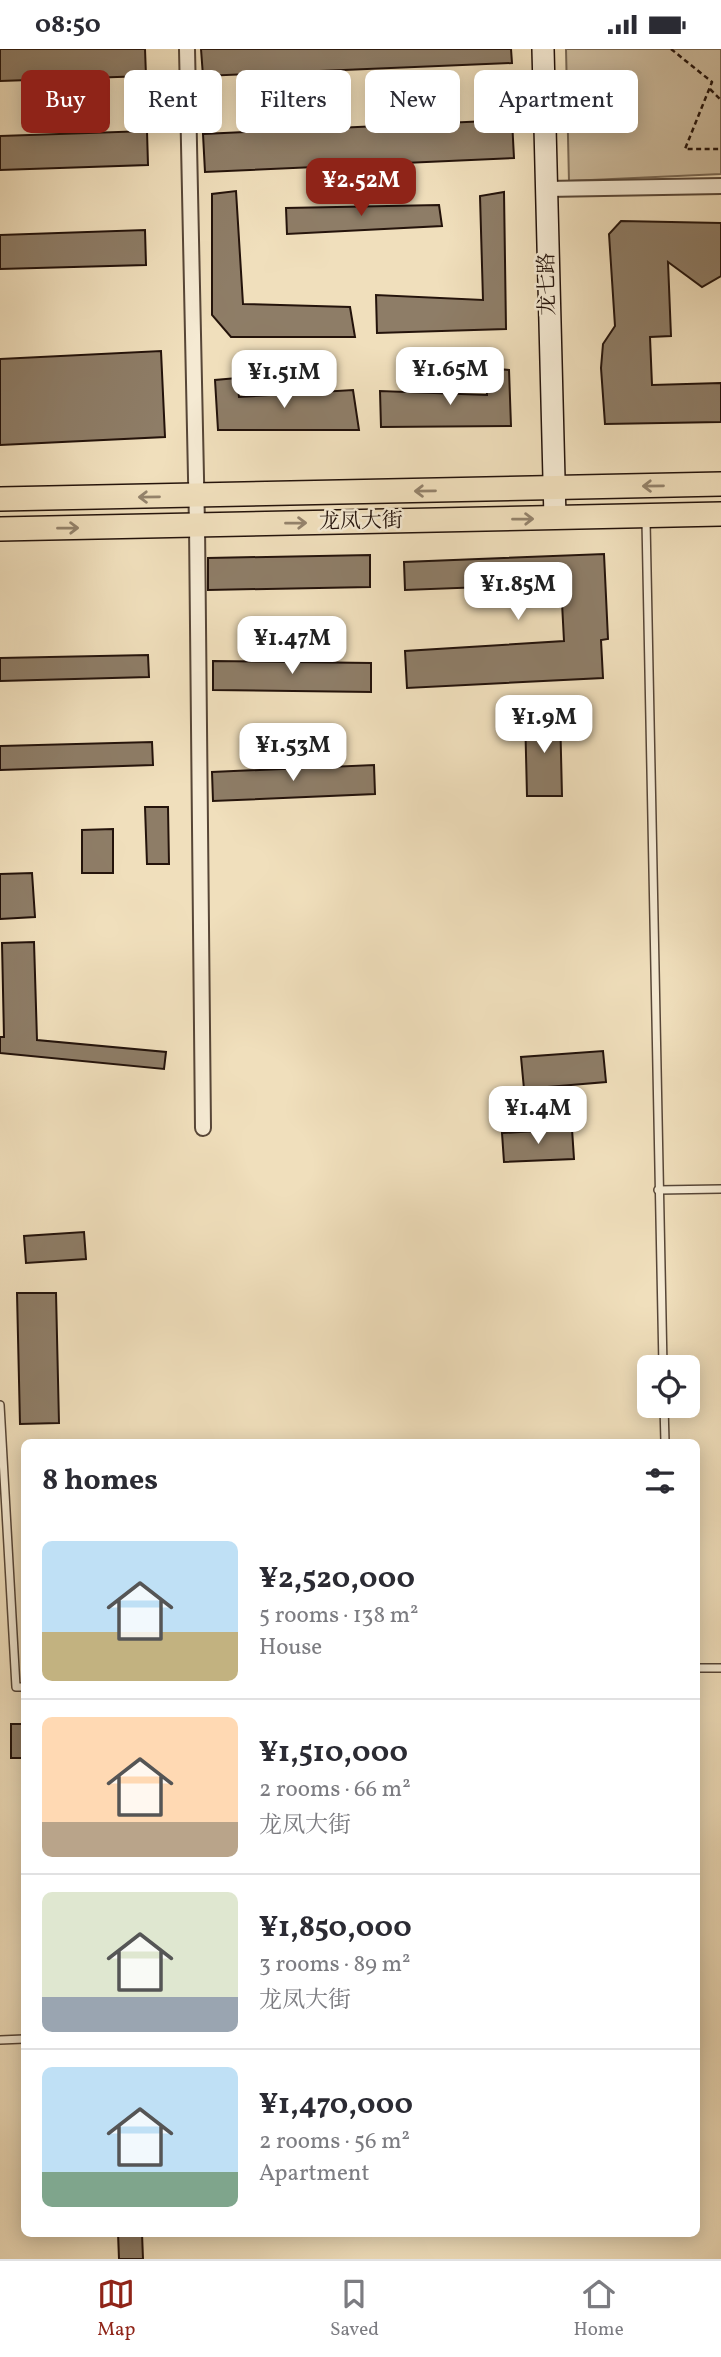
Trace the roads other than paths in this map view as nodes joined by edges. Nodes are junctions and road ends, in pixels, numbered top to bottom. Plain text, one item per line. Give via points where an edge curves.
1 (187, 49) edge
2 (543, 49) edge
3 (721, 186) edge
4 (546, 189) junction
5 (721, 484) edge
6 (552, 488) junction
7 (196, 496) junction
8 (0, 499) edge
9 (721, 514) edge
10 (646, 516) junction
11 (555, 518) junction
12 (197, 525) junction
13 (0, 529) edge
14 (203, 1128) dead end
15 (721, 1189) edge
16 (658, 1190) junction
17 (663, 1355) edge
18 (0, 1405) edge
19 (664, 1418) edge
20 (665, 1439) edge
21 (700, 1668) edge
22 (721, 1668) edge
23 (21, 1687) edge
24 (21, 2039) edge
25 (0, 2040) edge

1 - 7 street
2 - 4 street, 龙七路
3 - 4 street
4 - 6 street, 龙七路
5 -> 6 main road, 龙凤大街
6 -> 7 main road, 龙凤大街
6 - 11 street, 龙七路
7 -> 8 main road, 龙凤大街
7 - 12 street
9 - 10 main road, 龙凤大街
10 - 11 main road, 龙凤大街
10 - 16 lane
12 -> 11 main road, 龙凤大街
13 -> 12 main road, 龙凤大街
12 - 14 street
15 - 16 lane
16 - 17 lane
18 - 23 lane via 16,1688
19 - 20 lane
21 - 22 lane
24 - 25 lane

